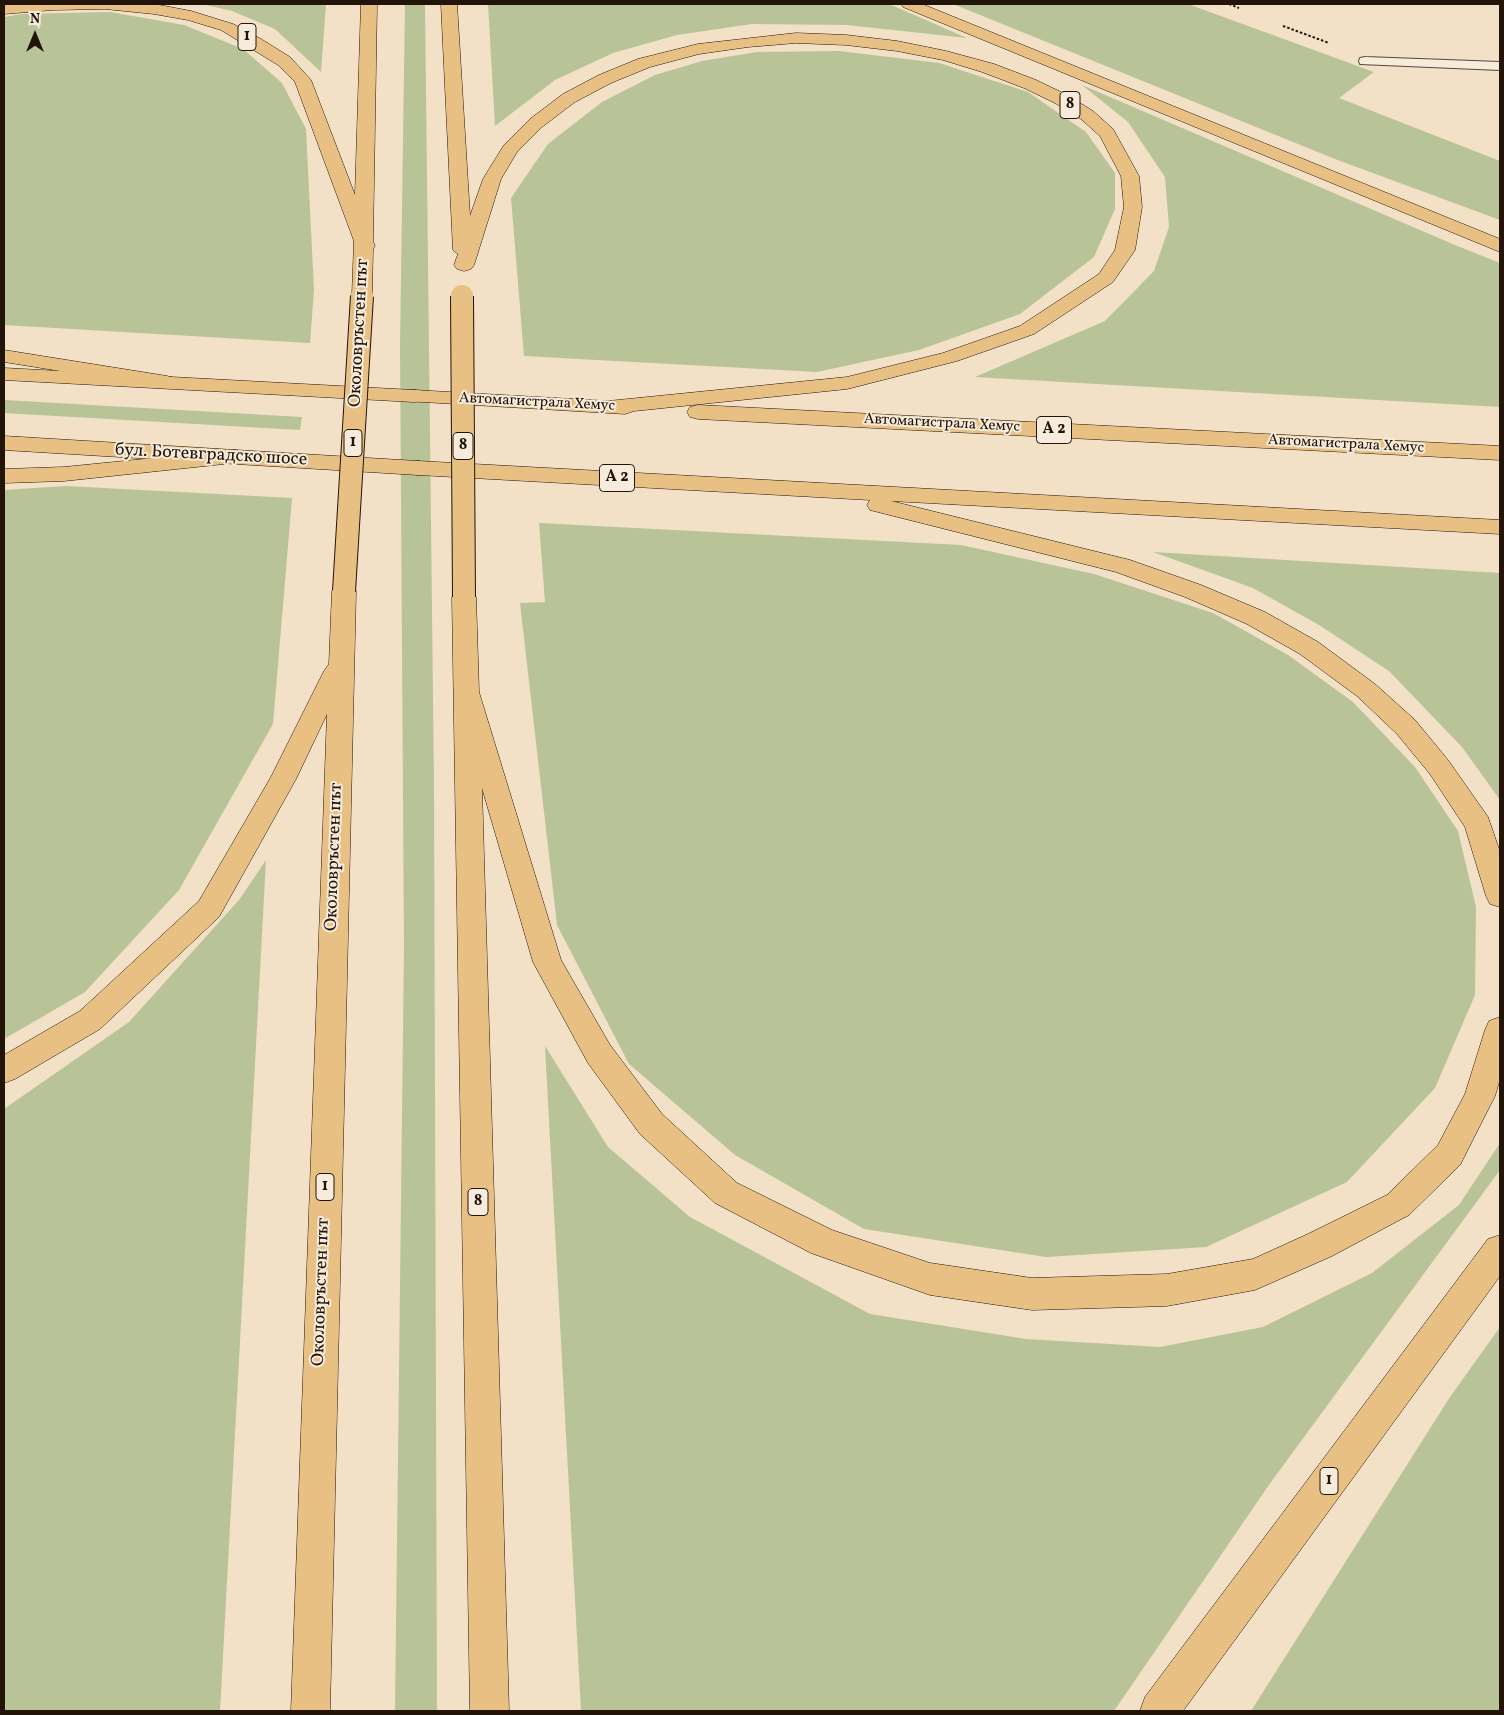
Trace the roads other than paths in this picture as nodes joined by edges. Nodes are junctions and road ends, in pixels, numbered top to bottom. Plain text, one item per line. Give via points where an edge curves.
1 (369, 4) edge
2 (449, 4) edge
3 (909, 4) edge
4 (4, 10) edge
5 (1365, 61) dead end
6 (1500, 66) edge
7 (365, 246) junction
8 (1500, 246) edge
9 (464, 266) junction
10 (4, 356) edge
11 (4, 374) edge
12 (167, 382) junction
13 (608, 408) junction
14 (4, 443) edge
15 (1500, 452) edge
16 (235, 457) junction
17 (4, 476) edge
18 (816, 489) junction
19 (1500, 527) edge
20 (340, 663) junction
21 (466, 692) junction
22 (1500, 896) edge
23 (1500, 1030) edge
24 (4, 1070) edge
25 (1500, 1250) edge
26 (310, 1711) edge
27 (490, 1711) edge
28 (1159, 1711) edge

1 - 7 main road, Околовръстен път
2 - 9 main road, 8
3 - 8 main road
4 - 7 main road, 1 via 105,4 154,9 227,27 255,42 284,61 302,80
5 - 6 lane
7 - 20 main road, Околовръстен път / 1, bridge
9 - 13 main road, 8 via 492,179 510,148 536,123 569,98 644,63 698,49 748,42 796,38 846,40 897,46 988,68 1030,84 1086,115 1107,133 1130,176 1134,207 1125,250 1106,278 1027,330 950,357 847,383
9 - 21 main road, 8, bridge
10 - 12 main road
11 - 12 main road
12 - 13 main road, Автомагистрала Хемус / A 2
13 - 15 main road, Автомагистрала Хемус / A 2
14 - 16 main road, бул. Ботевградско шосе
16 - 17 main road via 64,474
16 - 18 main road, бул. Ботевградско шосе / A 2
18 - 19 main road, A 2
18 - 22 main road via 1122,566 1229,606 1309,648 1386,708 1439,766 1478,824
20 - 24 main road via 283,779 209,909 90,1020
20 - 26 main road, Околовръстен път / 1
21 - 23 main road via 547,962 598,1054 651,1124 726,1193 823,1242 930,1279 1032,1294 1167,1290 1255,1274 1398,1206 1448,1154 1480,1096
21 - 27 main road, 8
25 - 28 main road, 1

